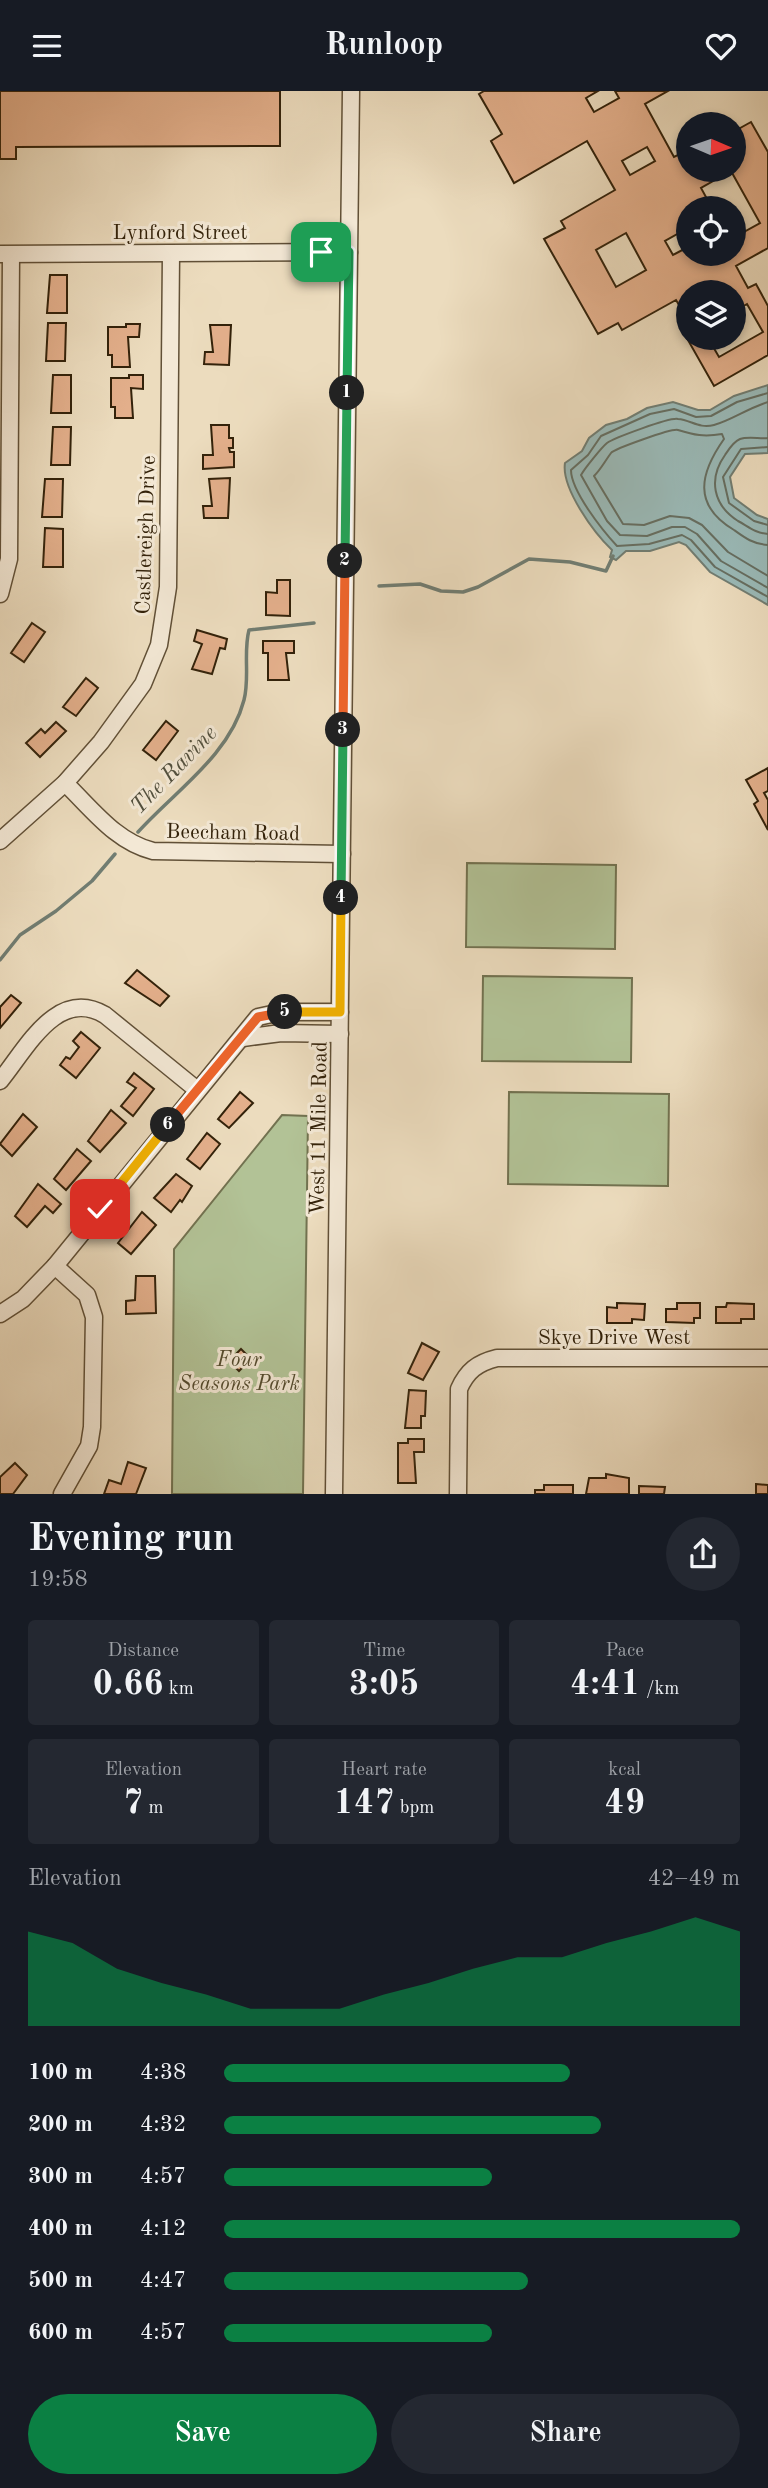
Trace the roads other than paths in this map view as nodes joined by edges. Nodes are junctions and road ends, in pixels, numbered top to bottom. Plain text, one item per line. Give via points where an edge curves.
1 (351, 91) edge
2 (349, 252) junction
3 (172, 254) junction
4 (6, 255) edge
5 (5, 436) edge
6 (0, 594) edge
7 (65, 783) junction
8 (0, 841) edge
9 (342, 854) junction
10 (340, 1012) junction
11 (340, 1034) junction
12 (243, 1038) junction
13 (0, 1081) edge
14 (196, 1089) junction
15 (55, 1266) junction
16 (0, 1314) edge
17 (768, 1358) edge
18 (62, 1494) edge
19 (334, 1494) edge
20 (458, 1494) edge

1 - 2 street, West 11 Mile Road
2 - 3 street, Lynford Street
2 - 9 street, West 11 Mile Road
3 - 4 street, Lynford Street
3 - 7 street, Castlereigh Drive via 165,617 143,684
4 - 5 street
5 - 6 street via 9,559
7 - 8 street, Castlereigh Drive
7 - 9 street, Beecham Road via 117,835 141,848
9 - 10 street, West 11 Mile Road
10 - 11 street, West 11 Mile Road
10 - 12 street via 281,1012 258,1017
11 - 12 street
11 - 19 street, West 11 Mile Road
12 - 14 street
13 - 14 street via 55,1013 79,1006 105,1015
14 - 15 street
15 - 16 street via 23,1299
15 - 18 street via 87,1295 94,1317 89,1446
17 - 20 street, Skye Drive West via 497,1358 472,1368 459,1389

